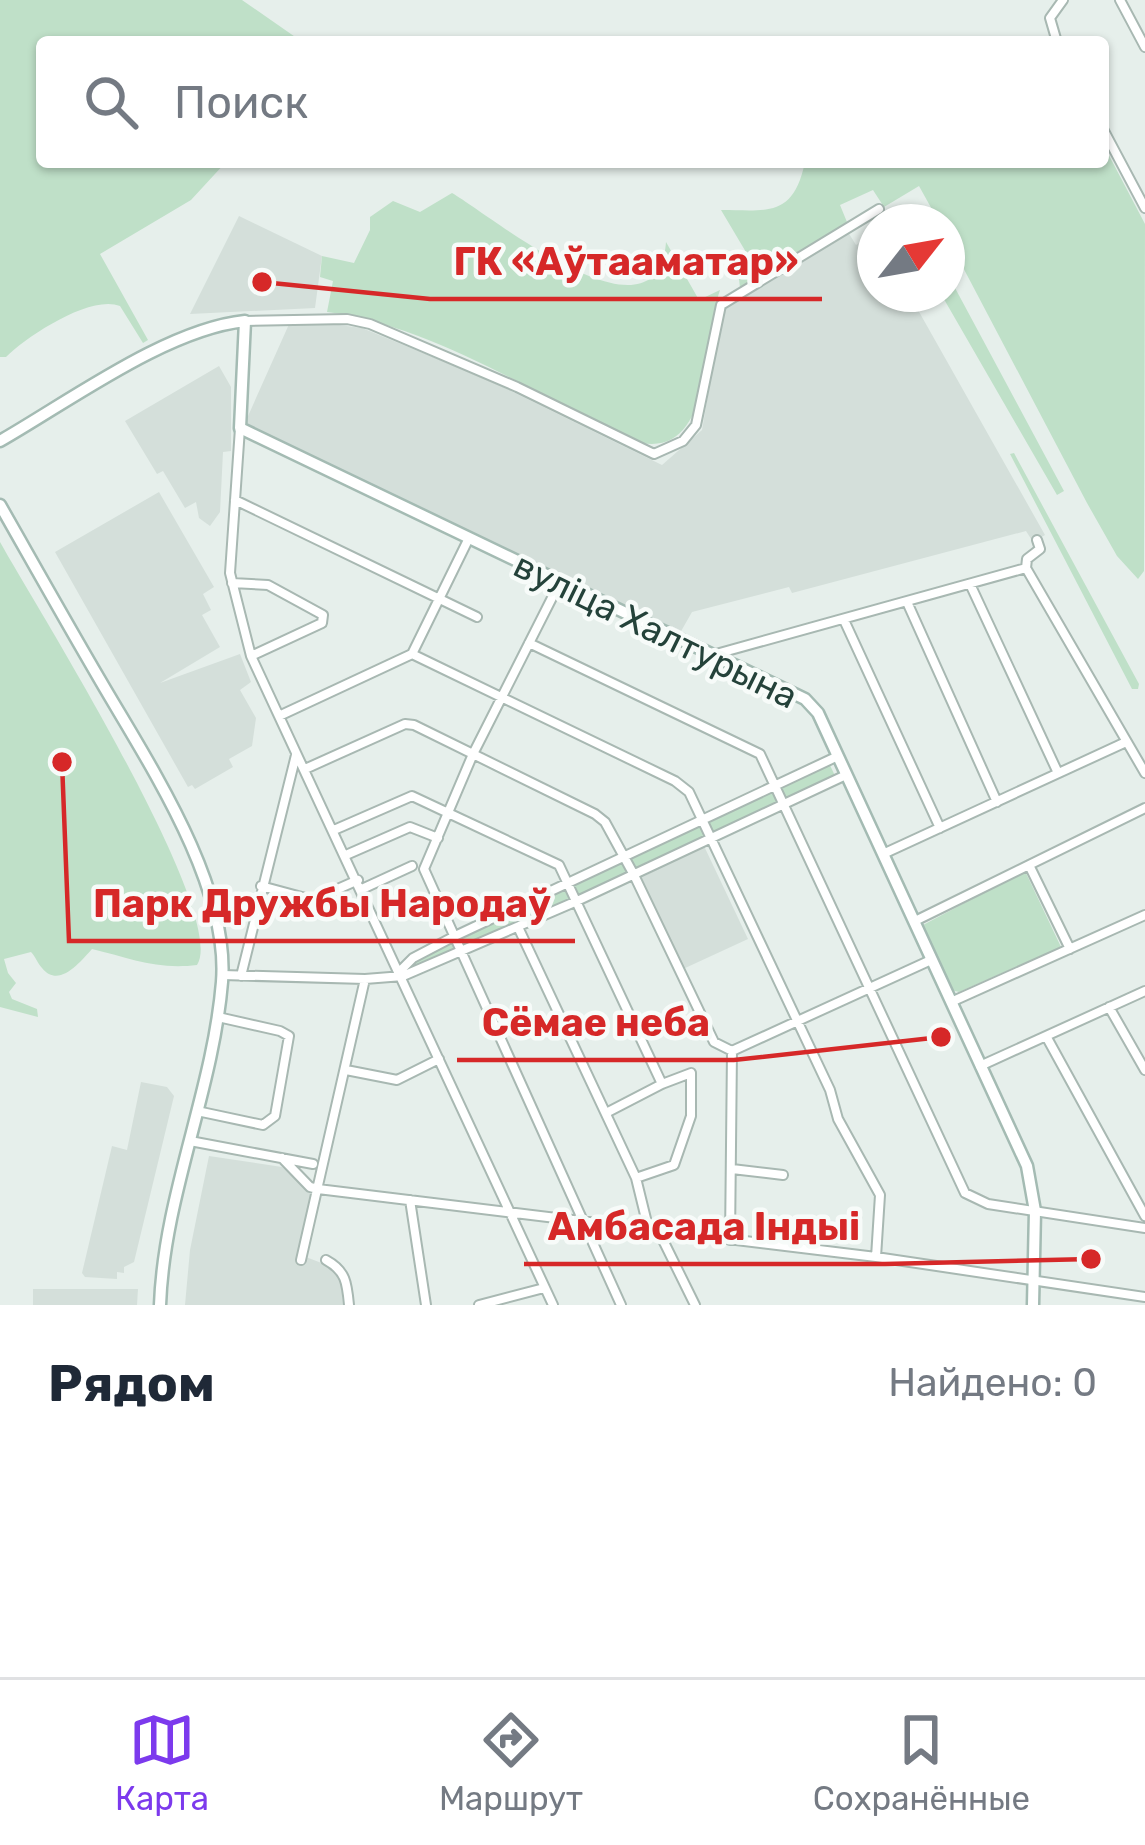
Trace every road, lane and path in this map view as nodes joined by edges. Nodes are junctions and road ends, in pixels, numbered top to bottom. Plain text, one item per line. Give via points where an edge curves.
1 (1063, 0) edge
2 (1120, 0) edge
3 (1055, 36) edge
4 (1145, 47) edge
5 (1109, 140) edge
6 (1144, 202) edge
7 (857, 222) edge
8 (245, 321) junction
9 (240, 428) junction
10 (0, 441) edge
11 (235, 500) junction
12 (0, 505) edge
13 (1037, 539) dead end
14 (468, 540) junction
15 (1026, 568) junction
16 (560, 581) junction
17 (232, 583) junction
18 (970, 584) junction
19 (439, 597) junction
20 (907, 602) junction
21 (477, 616) dead end
22 (844, 620) junction
23 (529, 643) junction
24 (412, 654) junction
25 (716, 654) junction
26 (251, 656) junction
27 (502, 699) junction
28 (279, 716) junction
29 (1126, 742) junction
30 (297, 754) junction
31 (473, 754) junction
32 (838, 756) junction
33 (1144, 767) edge
34 (305, 769) junction
35 (1058, 772) junction
36 (846, 775) junction
37 (776, 785) junction
38 (997, 802) junction
39 (784, 803) junction
40 (1145, 808) edge
41 (450, 812) junction
42 (702, 819) junction
43 (940, 828) junction
44 (334, 830) junction
45 (710, 837) junction
46 (438, 838) junction
47 (882, 854) junction
48 (346, 856) junction
49 (625, 856) junction
50 (1029, 865) junction
51 (412, 866) dead end
52 (634, 875) junction
53 (568, 884) junction
54 (360, 885) junction
55 (261, 886) junction
56 (577, 902) junction
57 (1145, 915) edge
58 (914, 922) junction
59 (518, 927) junction
60 (455, 936) junction
61 (1070, 949) junction
62 (462, 951) junction
63 (931, 960) junction
64 (400, 974) junction
65 (223, 975) junction
66 (241, 976) junction
67 (365, 979) junction
68 (868, 988) junction
69 (1145, 991) edge
70 (951, 1002) junction
71 (1109, 1007) junction
72 (218, 1017) junction
73 (795, 1019) junction
74 (1046, 1036) junction
75 (732, 1051) junction
76 (439, 1059) junction
77 (980, 1066) junction
78 (346, 1070) junction
79 (1145, 1070) edge
80 (662, 1084) junction
81 (197, 1111) junction
82 (606, 1113) junction
83 (190, 1141) junction
84 (282, 1158) junction
85 (313, 1164) dead end
86 (732, 1168) junction
87 (782, 1175) dead end
88 (636, 1178) junction
89 (318, 1189) junction
90 (410, 1200) junction
91 (508, 1211) junction
92 (1035, 1211) junction
93 (1145, 1216) edge
94 (582, 1222) junction
95 (1145, 1228) edge
96 (654, 1232) junction
97 (730, 1240) junction
98 (876, 1257) junction
99 (301, 1260) dead end
100 (326, 1260) dead end
101 (1032, 1282) junction
102 (544, 1288) junction
103 (1145, 1297) edge
104 (158, 1305) edge
105 (349, 1305) edge
106 (426, 1305) edge
107 (479, 1305) edge
108 (553, 1305) edge
109 (620, 1305) edge
110 (694, 1305) edge
111 (1033, 1305) edge

1 - 3 street via 1050,18
2 - 4 street
5 - 6 street
7 - 8 street via 721,305 697,424 654,454 370,324
8 - 9 street
8 - 10 street via 180,338
9 - 11 street
9 - 14 street, вуліца Халтурына
11 - 17 street
11 - 19 street
12 - 65 street via 189,838
13 - 15 street via 1040,549
14 - 16 street, вуліца Халтурына
14 - 19 street
15 - 18 street
15 - 29 street
16 - 23 street
16 - 25 street, вуліца Халтурына
17 - 26 street
17 - 26 street via 268,585 323,614 322,622
18 - 20 street
18 - 35 street
19 - 21 street
19 - 24 street
20 - 22 street
20 - 38 street
22 - 25 street
22 - 43 street
23 - 27 street
23 - 37 street via 756,750
24 - 27 street
24 - 28 street
25 - 32 street, вуліца Халтурына via 805,698
26 - 28 street
27 - 31 street
27 - 42 street via 675,781
28 - 30 street
29 - 33 street
29 - 35 street
30 - 34 street
30 - 55 street
31 - 34 street via 405,724
31 - 41 street
31 - 49 street via 595,814
32 - 36 street, вуліца Халтурына
32 - 37 street
34 - 44 street
35 - 38 street
36 - 39 street
36 - 47 street, вуліца Халтурына
37 - 39 street
37 - 42 street
38 - 43 street
39 - 45 street
39 - 68 street
40 - 50 street
41 - 44 street via 406,796
41 - 46 street
41 - 53 street via 556,862
42 - 45 street
42 - 49 street
43 - 47 street
44 - 48 street
45 - 52 street
45 - 73 street
46 - 48 street via 410,827
46 - 60 street via 425,874
47 - 58 street, вуліца Халтурына
48 - 54 street
49 - 52 street
49 - 53 street
50 - 58 street
50 - 61 street
51 - 54 street
52 - 56 street
52 - 75 street via 714,1042
53 - 56 street
53 - 60 street
54 - 55 street via 313,899
54 - 64 street
55 - 66 street
56 - 59 street
56 - 80 street
57 - 61 street
58 - 63 street, вуліца Халтурына
59 - 62 street
59 - 82 street
60 - 62 street
60 - 64 street
61 - 70 street
62 - 64 street
62 - 94 street
63 - 68 street
63 - 70 street, вуліца Халтурына
64 - 67 street
64 - 76 street
65 - 66 street
65 - 72 street
66 - 67 street
67 - 78 street
68 - 73 street
68 - 92 street via 965,1193
69 - 71 street
70 - 77 street, вуліца Халтурына
71 - 74 street
71 - 79 street
72 - 81 street
72 - 81 street via 289,1036 275,1116 263,1124
73 - 75 street
73 - 98 street via 878,1188
74 - 77 street
74 - 93 street
75 - 86 street
76 - 78 street via 397,1080
76 - 91 street
77 - 92 street, вуліца Халтурына via 1027,1166
78 - 89 street
80 - 82 street
80 - 88 street via 691,1073 692,1116 674,1165
81 - 83 street
82 - 88 street
83 - 84 street
83 - 104 street
84 - 85 street
84 - 89 street
86 - 87 street
86 - 97 street
88 - 96 street
89 - 90 street
89 - 99 street
90 - 91 street
90 - 106 street
91 - 94 street
91 - 102 street
92 - 95 street
92 - 101 street, вуліца Халтурына
94 - 96 street
94 - 109 street
96 - 97 street
96 - 110 street
97 - 98 street
98 - 101 street
100 - 105 street via 343,1272
101 - 103 street
101 - 111 street, вуліца Халтурына
102 - 107 street
102 - 108 street

